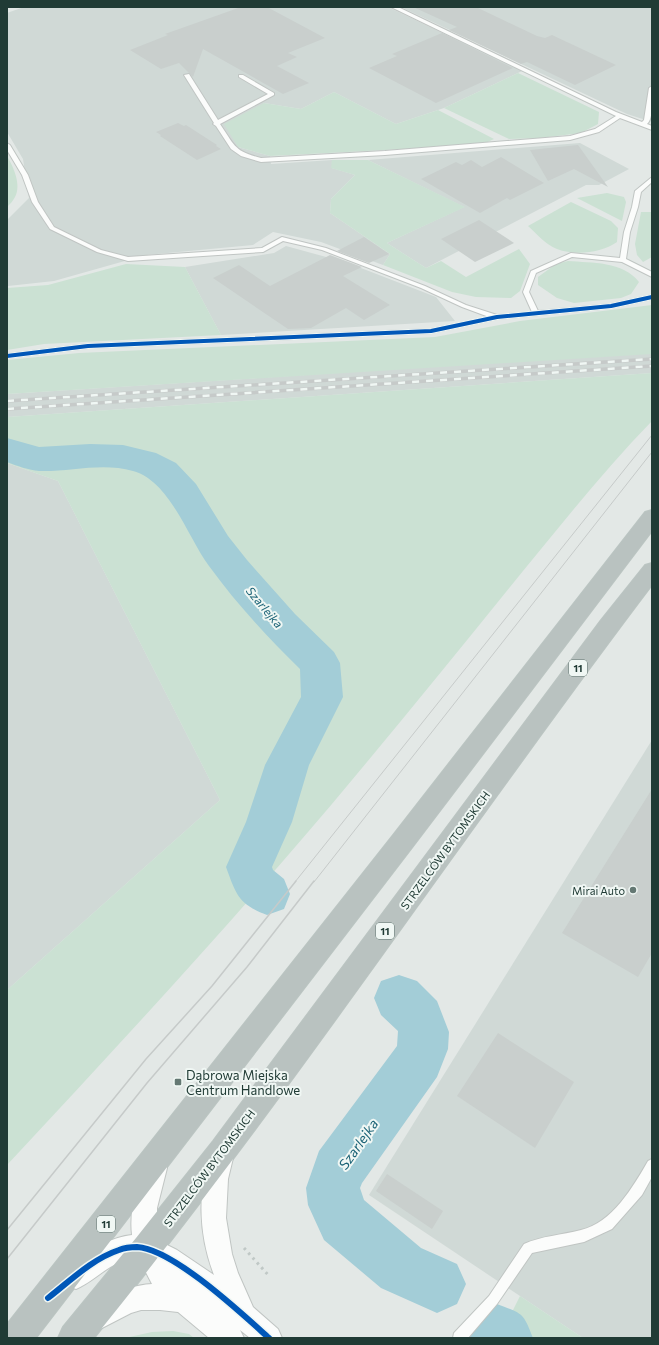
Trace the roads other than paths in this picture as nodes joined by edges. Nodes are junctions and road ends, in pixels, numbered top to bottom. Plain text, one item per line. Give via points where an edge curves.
1 (394, 7) edge
2 (187, 75) dead end
3 (241, 76) dead end
4 (652, 88) edge
5 (620, 115) junction
6 (216, 124) junction
7 (643, 124) junction
8 (652, 128) edge
9 (7, 145) edge
10 (652, 179) edge
11 (623, 260) junction
12 (652, 275) edge
13 (652, 297) edge
14 (536, 313) junction
15 (497, 317) junction
16 (7, 356) edge
17 (652, 518) edge
18 (652, 570) edge
19 (163, 1149) junction
20 (223, 1152) junction
21 (652, 1165) edge
22 (147, 1249) junction
23 (48, 1298) junction
24 (185, 1301) junction
25 (244, 1315) junction
26 (77, 1333) edge
27 (16, 1338) edge
28 (231, 1338) edge
29 (269, 1338) edge
30 (459, 1338) edge

1 - 5 lane
2 - 6 lane
3 - 6 lane via 272,94
4 - 7 lane via 647,121
5 - 6 lane via 604,128 588,135 570,138 261,160 243,155 233,148
5 - 7 lane
7 - 8 lane
9 - 15 lane via 25,175 35,202 52,228 99,251 128,259 263,250 282,239 324,249
10 - 11 lane via 638,192 627,232
11 - 12 lane
11 - 14 lane via 571,255 533,272 526,292
13 - 14 lane via 610,306
14 - 15 lane
15 - 16 lane via 431,331 88,346
17 - 19 highway, 11
18 - 20 highway, STRZELCÓW BYTOMSKICH / 11
19 - 22 street via 152,1176 144,1213
19 - 23 highway, 11
20 - 22 highway, STRZELCÓW BYTOMSKICH / 11
20 - 25 street via 216,1175 215,1238 222,1263
21 - 30 lane via 638,1191 608,1225 584,1236 528,1248 493,1300
22 - 23 street via 137,1246 117,1250 94,1261
22 - 24 street via 155,1266
22 - 25 street via 163,1255 212,1288
22 - 26 highway, STRZELCÓW BYTOMSKICH / 11
23 - 27 highway, 11
24 - 26 street via 162,1296 143,1296 119,1304
24 - 28 street
25 - 29 street

